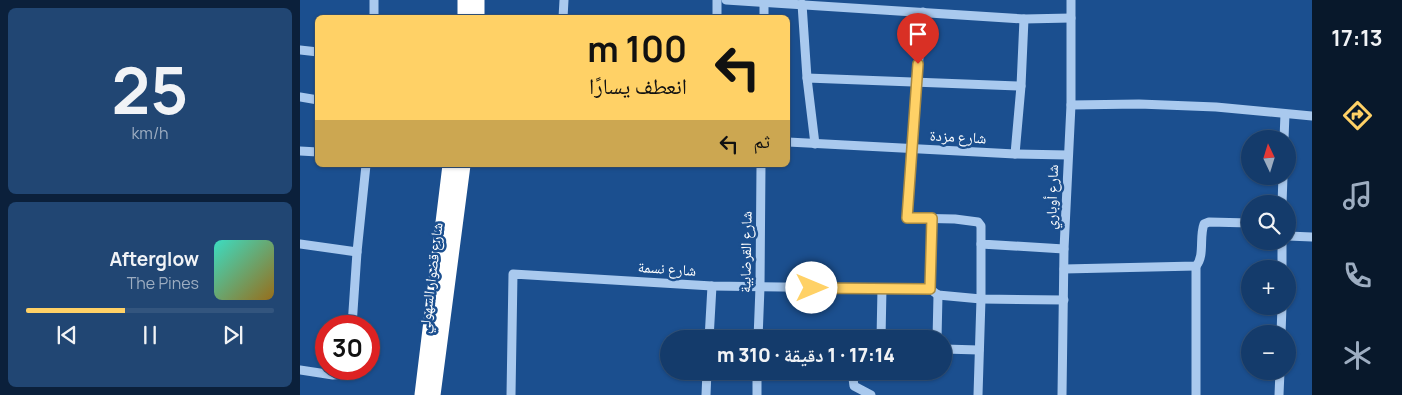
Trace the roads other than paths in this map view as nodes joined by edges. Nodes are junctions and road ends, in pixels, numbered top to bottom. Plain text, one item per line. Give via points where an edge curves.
1 (374, 0) edge
2 (465, 0) edge
3 (477, 0) edge
4 (564, 0) edge
5 (718, 0) edge
6 (726, 0) edge
7 (1072, 0) edge
8 (765, 1) edge
9 (802, 4) junction
10 (923, 12) junction
11 (374, 15) edge
12 (465, 15) edge
13 (477, 15) edge
14 (563, 15) edge
15 (717, 15) edge
16 (764, 15) edge
17 (1071, 18) junction
18 (1024, 19) junction
19 (300, 50) edge
20 (315, 52) edge
21 (807, 78) junction
22 (916, 82) junction
23 (1022, 86) junction
24 (300, 97) edge
25 (315, 100) edge
26 (1071, 105) junction
27 (1286, 114) junction
28 (1312, 116) edge
29 (1285, 130) edge
30 (790, 142) edge
31 (815, 144) junction
32 (911, 148) junction
33 (300, 151) edge
34 (315, 152) edge
35 (1015, 154) junction
36 (1068, 155) junction
37 (366, 167) edge
38 (450, 167) edge
39 (463, 167) edge
40 (761, 167) edge
41 (932, 218) junction
42 (1241, 223) edge
43 (1296, 236) edge
44 (1312, 237) edge
45 (300, 244) edge
46 (980, 244) junction
47 (1064, 249) junction
48 (357, 252) junction
49 (1196, 266) junction
50 (1064, 269) junction
51 (712, 286) junction
52 (760, 287) junction
53 (882, 288) junction
54 (930, 289) junction
55 (938, 295) junction
56 (981, 299) junction
57 (1064, 300) junction
58 (353, 315) edge
59 (710, 330) edge
60 (758, 330) edge
61 (881, 330) edge
62 (937, 330) edge
63 (952, 349) edge
64 (979, 350) junction
65 (300, 370) edge
66 (315, 373) edge
67 (707, 380) edge
68 (757, 380) edge
69 (853, 380) edge
70 (1280, 380) edge
71 (422, 395) edge
72 (433, 395) edge
73 (511, 395) edge
74 (706, 395) edge
75 (757, 395) edge
76 (871, 395) edge
77 (978, 395) edge
78 (1062, 395) edge
79 (1196, 395) edge
80 (1279, 395) edge

1 - 11 street
2 - 12 highway
3 - 13 highway
4 - 14 street
5 - 15 street
6 - 8 street
7 - 17 street, شارع أوباري
8 - 9 street
8 - 16 street
9 - 10 street
9 - 21 street
10 - 18 street
10 - 22 street
17 - 18 street
17 - 26 street, شارع أوباري
18 - 23 street
19 - 20 street
21 - 22 street
21 - 31 street
22 - 23 street
22 - 32 street
23 - 35 street
24 - 25 street
26 - 27 street via 1216,107
26 - 36 street, شارع أوباري
27 - 28 street
27 - 29 street
30 - 31 street, شارع مزدة
31 - 32 street, شارع مزدة
32 - 35 street, شارع مزدة
32 - 41 street via 907,218
33 - 34 street
35 - 36 street, شارع مزدة
36 - 47 street, شارع أوباري
37 - 48 street
38 - 71 highway
39 - 72 highway, شارع قضوار السهولي
40 - 52 street, شارع القرضابية
41 - 46 street via 978,222 981,226
41 - 54 street
42 - 49 street via 1204,224 1200,260
43 - 44 street
45 - 48 street
46 - 47 street
46 - 56 street
47 - 50 street, شارع أوباري
48 - 58 street
49 - 50 street
49 - 79 street
50 - 57 street, شارع أوباري
51 - 52 street, شارع نسمة
51 - 59 street
51 - 73 street, شارع نسمة via 513,274
52 - 53 street, شارع نسمة
52 - 60 street, شارع القرضابية
53 - 54 street, شارع نسمة
53 - 61 street
54 - 55 street
55 - 56 street
55 - 62 street
56 - 57 street
56 - 64 street
57 - 78 street, شارع أوباري
63 - 64 street
64 - 77 street
65 - 66 street
67 - 74 street
68 - 75 street
69 - 76 street via 854,386
70 - 80 street

